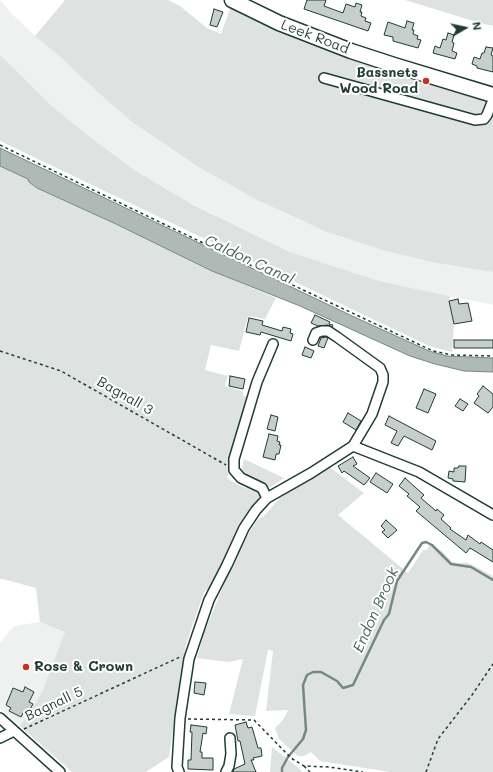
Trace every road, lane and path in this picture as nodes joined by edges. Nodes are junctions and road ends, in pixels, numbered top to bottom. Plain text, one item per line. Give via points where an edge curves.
1 (232, 0) edge
2 (324, 78) dead end
3 (493, 95) edge
4 (493, 100) edge
5 (0, 145) edge
6 (312, 340) dead end
7 (273, 344) dead end
8 (0, 351) edge
9 (493, 356) edge
10 (353, 446) junction
11 (234, 470) junction
12 (267, 498) junction
13 (493, 515) edge
14 (189, 659) junction
15 (493, 664) edge
16 (0, 718) edge
17 (180, 718) junction
18 (14, 730) junction
19 (0, 738) edge
20 (230, 738) dead end
21 (304, 766) junction
22 (60, 772) edge
23 (179, 772) edge
24 (226, 772) edge
25 (310, 772) edge
26 (363, 772) edge
27 (426, 772) edge

1 - 3 highway, Leek Road via 279,23 351,51
2 - 4 street via 475,120 484,119
5 - 9 path via 433,350 452,355
6 - 10 street via 316,333 324,331 346,343 380,368 383,375 372,414
7 - 11 street via 257,382 234,459
8 - 11 path, Bagnall 3 via 61,371
10 - 12 street
10 - 13 street via 419,472
11 - 12 street via 241,478 262,488
12 - 14 street via 244,528 209,600
14 - 17 street
14 - 18 path, Bagnall 5 via 180,657 26,728
15 - 27 path via 438,740
16 - 18 street
17 - 21 path via 254,720 291,758
17 - 23 street
18 - 19 street
18 - 22 street
20 - 24 street via 231,754
21 - 25 path
21 - 26 path

